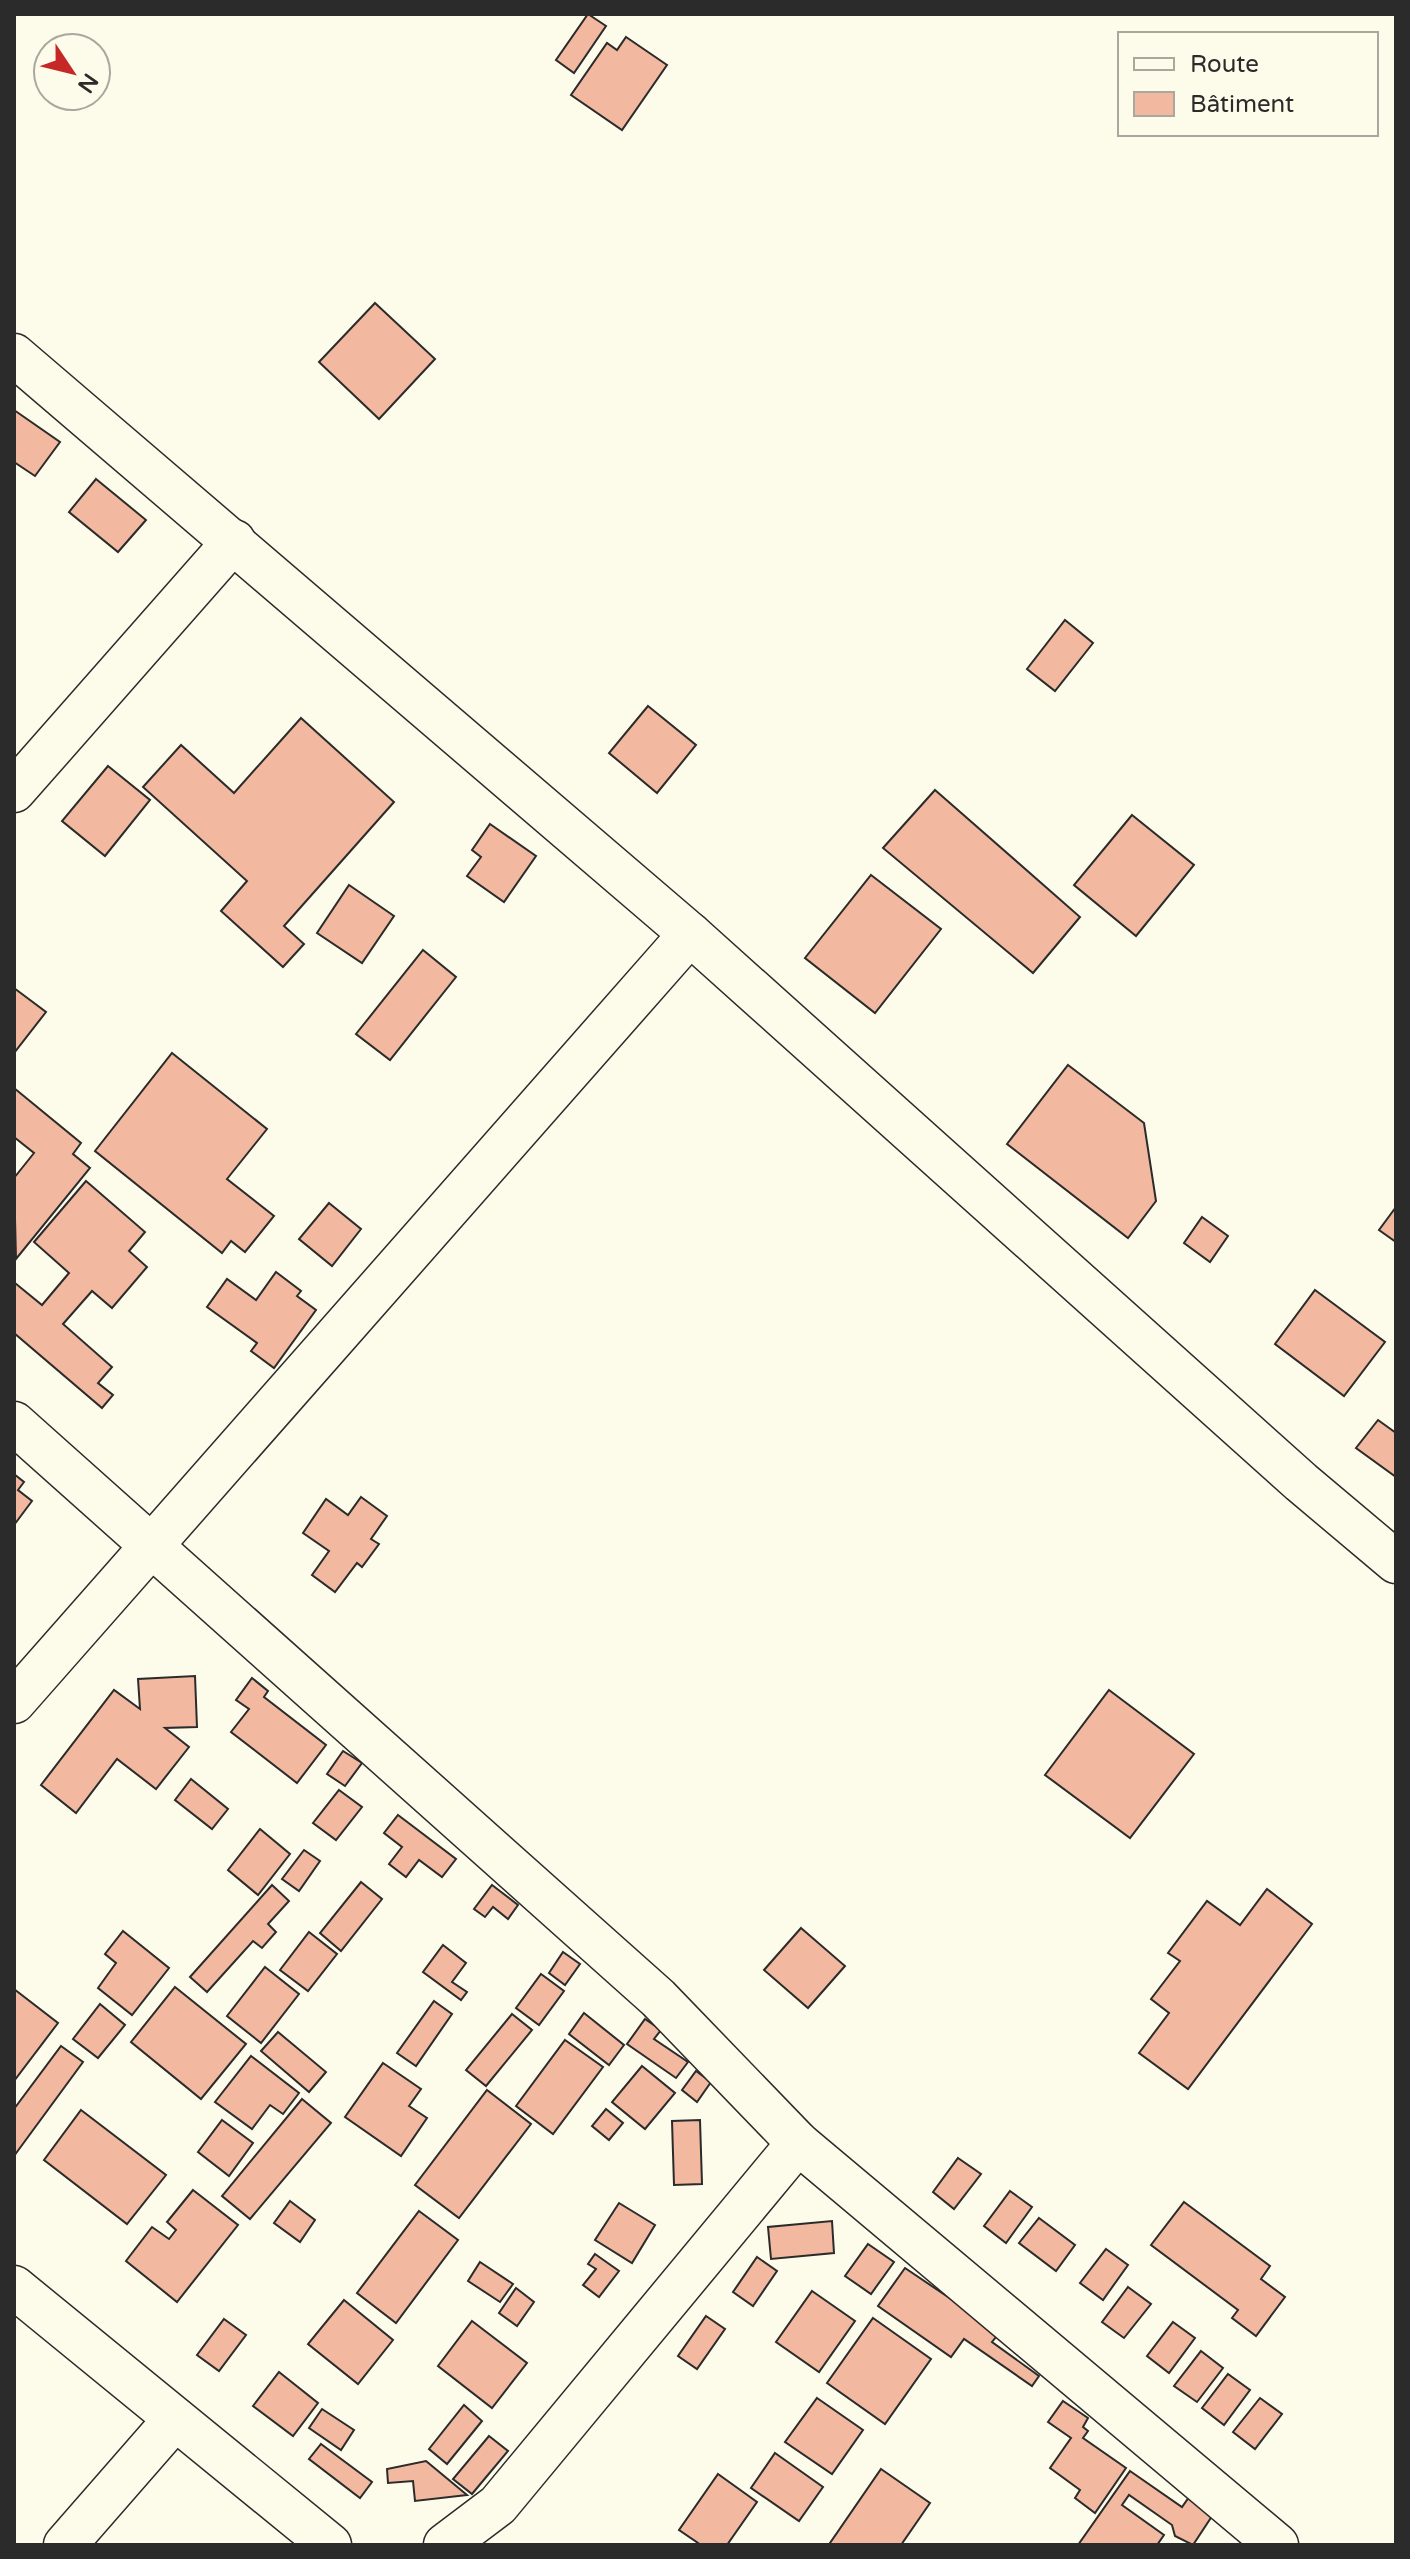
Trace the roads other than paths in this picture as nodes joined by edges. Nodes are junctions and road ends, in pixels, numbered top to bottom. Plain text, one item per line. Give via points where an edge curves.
1 (14, 355) edge
2 (234, 541) junction
3 (14, 791) edge
4 (690, 934) junction
5 (14, 1423) edge
6 (151, 1545) junction
7 (1396, 1562) edge
8 (14, 1702) edge
9 (798, 2143) junction
10 (14, 2287) edge
11 (175, 2419) junction
12 (65, 2545) edge
13 (330, 2545) edge
14 (445, 2545) edge
15 (1277, 2545) edge

1 - 2 street
2 - 3 street
2 - 4 street
4 - 6 street
4 - 7 street
5 - 6 street
6 - 8 street
6 - 9 street via 658,1998
9 - 14 street via 498,2505
9 - 15 street
10 - 11 street
11 - 12 street
11 - 13 street

